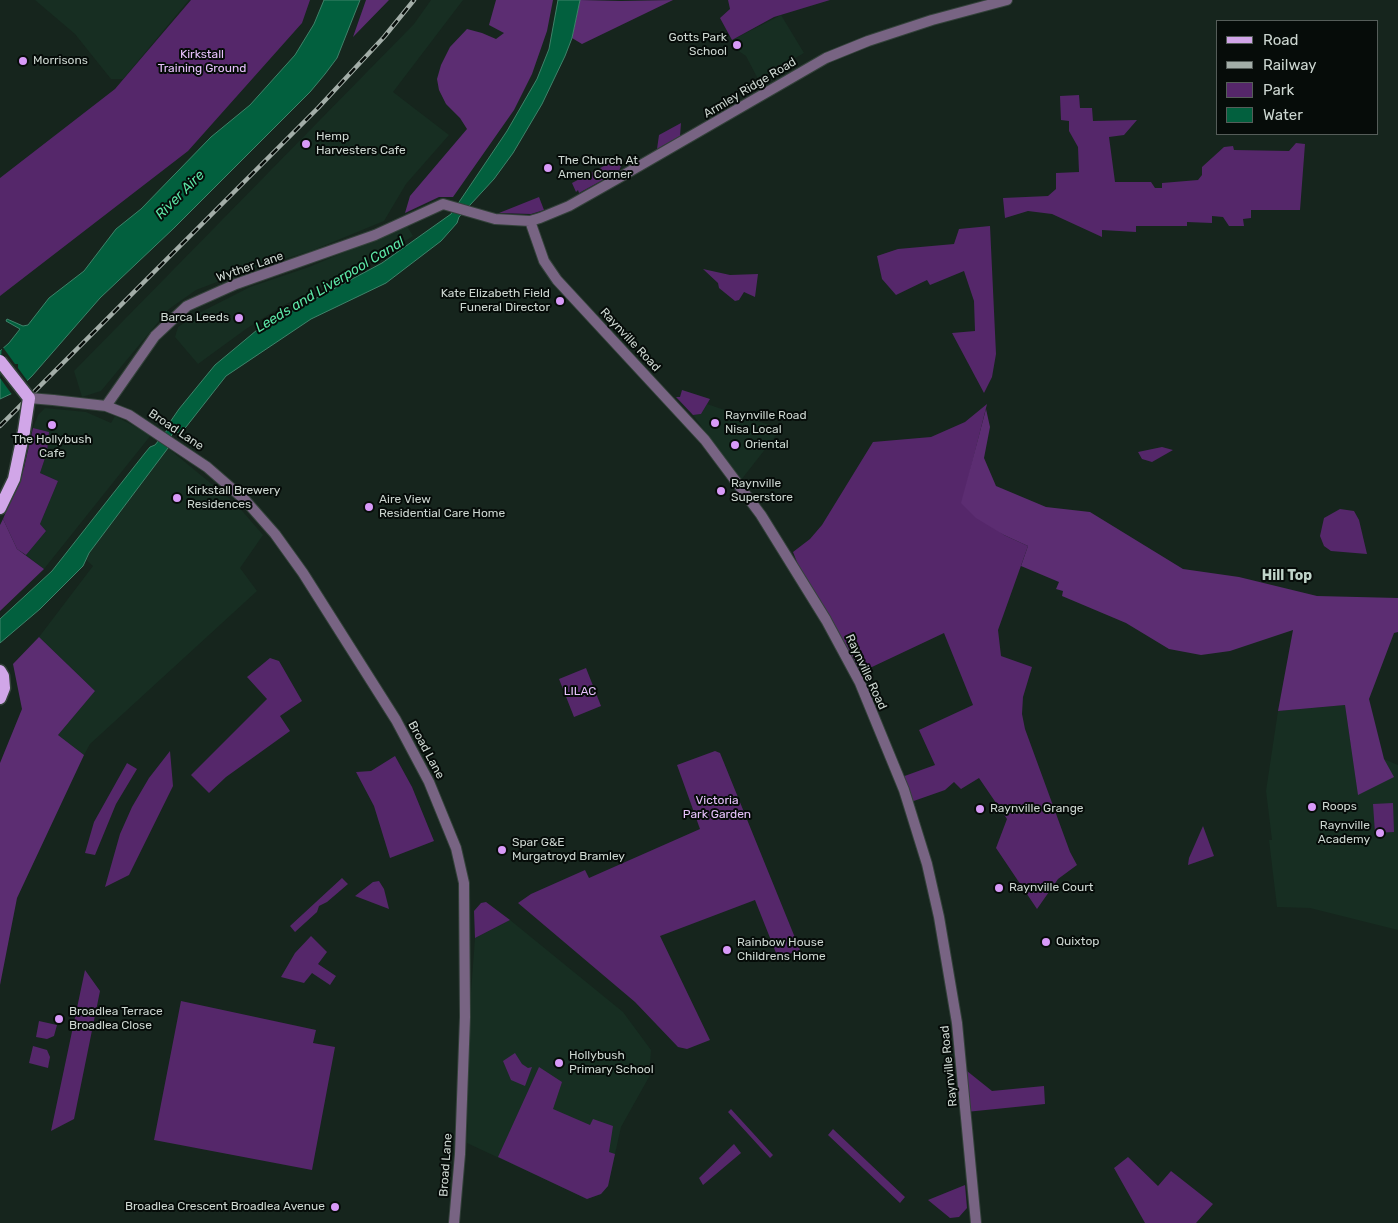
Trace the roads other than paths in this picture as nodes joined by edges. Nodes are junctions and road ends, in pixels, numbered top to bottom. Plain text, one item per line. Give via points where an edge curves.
1 (1007, 0) edge
2 (530, 221) junction
3 (517, 222) joint
4 (0, 361) edge
5 (29, 398) junction
6 (106, 406) junction
7 (0, 508) edge
8 (0, 671) edge
9 (0, 698) edge
10 (454, 1223) edge
11 (976, 1223) edge

1 - 2 street, Armley Ridge Road via 936,19 826,58 569,206
2 - 3 street, Armley Ridge Road
2 - 11 street, Raynville Road via 544,261 557,280 705,440 760,516 826,620 860,683 904,790 927,864 939,917 957,1023
3 - 6 street, Wyther Lane via 495,219 451,204 436,206 375,235 236,284 186,306 155,336
4 - 5 main road, bridge
5 - 6 street, bridge
5 - 7 main road, bridge via 14,479
6 - 10 street, Broad Lane via 129,415 208,466 275,534 396,720 443,813 464,883 465,1017
8 - 9 main road via 4,688

